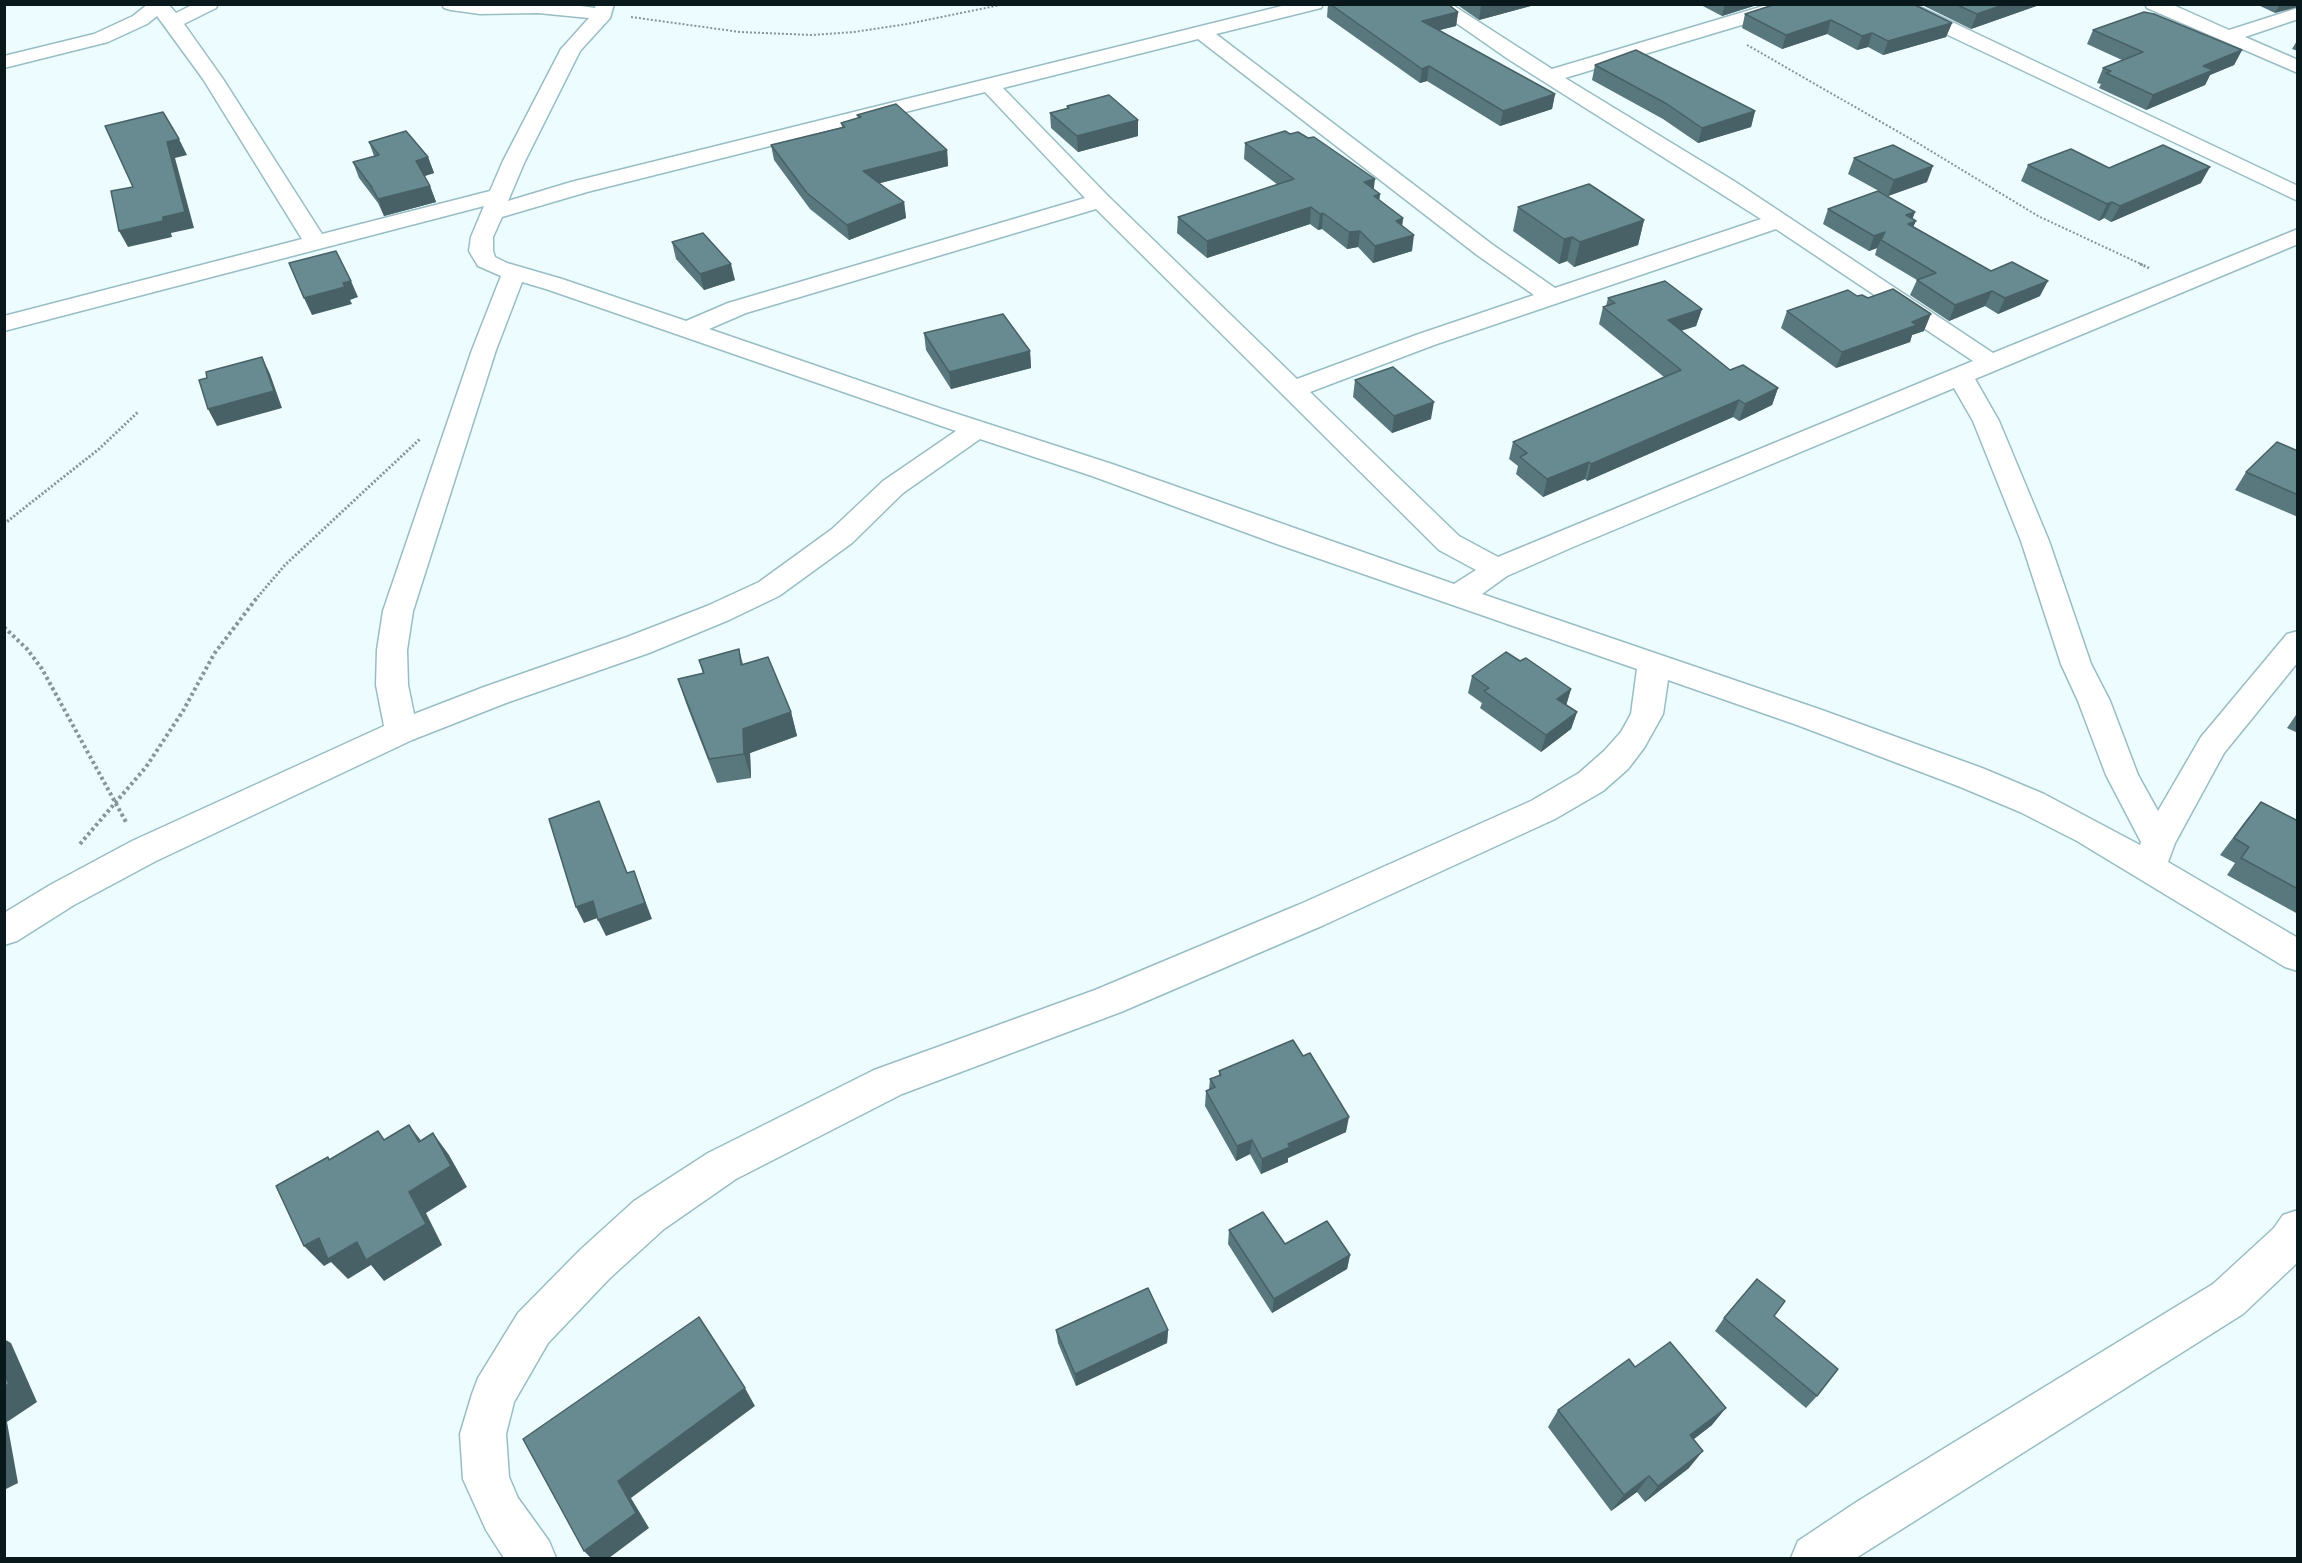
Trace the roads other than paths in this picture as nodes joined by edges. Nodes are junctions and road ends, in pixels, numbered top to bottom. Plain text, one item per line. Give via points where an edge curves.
1 (209, 4) edge
2 (451, 4) edge
3 (1314, 4) edge
4 (1438, 4) edge
5 (1791, 4) edge
6 (1898, 4) edge
7 (2154, 4) edge
8 (158, 5) edge
9 (604, 9) edge
10 (2298, 13) edge
11 (173, 22) junction
12 (1201, 32) junction
13 (2229, 36) junction
14 (4, 62) edge
15 (2298, 67) edge
16 (1550, 76) junction
17 (988, 84) junction
18 (2298, 195) edge
19 (1100, 201) junction
20 (496, 204) junction
21 (1779, 221) junction
22 (2298, 236) edge
23 (316, 243) junction
24 (514, 272) junction
25 (1553, 298) junction
26 (4, 324) edge
27 (686, 330) junction
28 (1992, 363) junction
29 (1960, 376) junction
30 (1294, 389) junction
31 (978, 428) junction
32 (1497, 569) junction
33 (1458, 596) junction
34 (2298, 641) edge
35 (1653, 663) junction
36 (401, 732) junction
37 (2154, 855) junction
38 (4, 931) edge
39 (2298, 956) edge
40 (2298, 1229) edge
41 (532, 1558) edge
42 (1815, 1558) edge

1 - 11 street
2 - 9 street via 480,8
3 - 12 street
4 - 16 street
5 - 16 street
6 - 18 street
7 - 13 street
8 - 11 street
8 - 14 street via 140,20 101,38
9 - 20 street via 572,49
10 - 13 street
11 - 23 street
12 - 17 street
12 - 25 street
13 - 15 street
16 - 21 street
17 - 19 street
17 - 20 street via 579,187
19 - 27 street via 737,308
19 - 30 street
20 - 23 street
20 - 24 street via 482,237 481,251 486,261
21 - 25 street
21 - 28 street
22 - 28 street
23 - 26 street
24 - 27 street
24 - 36 street via 398,611 392,685
25 - 30 street
27 - 31 street
28 - 29 street
29 - 32 street
29 - 37 street via 1986,422 2035,541 2076,664
30 - 32 street via 1449,543
31 - 33 street
31 - 36 street via 892,487 842,536 770,589 638,645
32 - 33 street
33 - 35 street
34 - 37 street via 2212,746
35 - 37 street via 1970,777 2089,832
35 - 41 street via 1647,714 1634,740 1591,782 1543,810 1108,1001 888,1082 722,1166 649,1215 533,1328 494,1394 483,1434 486,1479 502,1514
36 - 38 street via 144,851
37 - 39 street
40 - 42 street via 2228,1299

